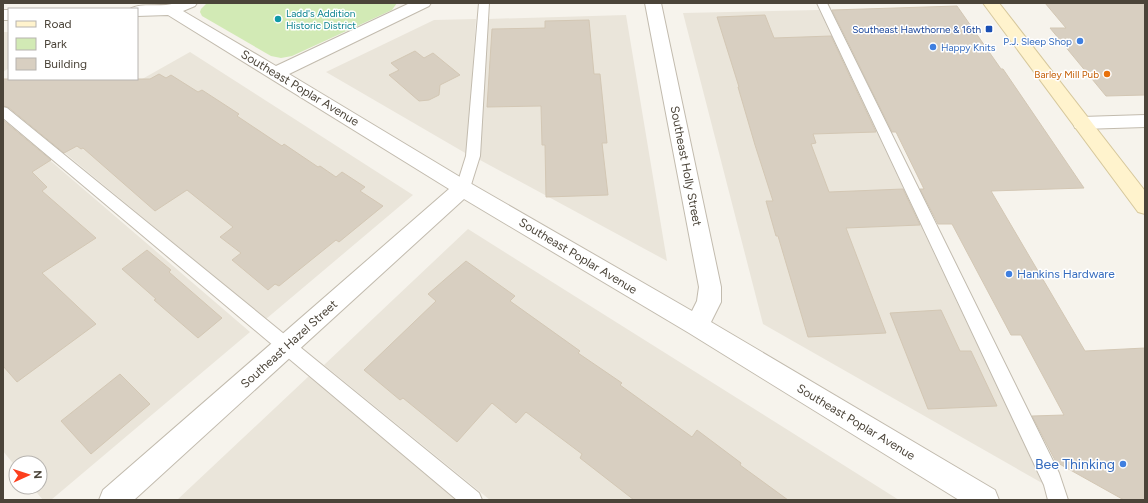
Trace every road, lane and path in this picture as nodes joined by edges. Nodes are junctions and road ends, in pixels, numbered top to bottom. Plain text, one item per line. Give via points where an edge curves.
1 (189, 3) edge
2 (423, 3) edge
3 (484, 3) edge
4 (653, 3) edge
5 (822, 3) edge
6 (991, 3) edge
7 (171, 10) junction
8 (138, 11) edge
9 (276, 73) junction
10 (3, 111) edge
11 (1145, 121) edge
12 (1082, 123) junction
13 (463, 188) junction
14 (1145, 206) edge
15 (697, 326) junction
16 (287, 346) junction
17 (113, 500) edge
18 (472, 500) edge
19 (985, 500) edge
20 (1058, 500) edge

1 - 7 street
2 - 9 street
3 - 13 lane via 473,156
4 - 15 street, Southeast Holly Street via 710,287 709,302
5 - 20 lane via 1048,473
6 - 12 main road
7 - 8 street
7 - 9 street, Southeast Poplar Avenue
9 - 13 street, Southeast Poplar Avenue
10 - 16 lane
11 - 12 street
12 - 14 main road
13 - 15 street, Southeast Poplar Avenue
13 - 16 street, Southeast Hazel Street
15 - 19 street, Southeast Poplar Avenue
16 - 17 street, Southeast Hazel Street
16 - 18 lane

